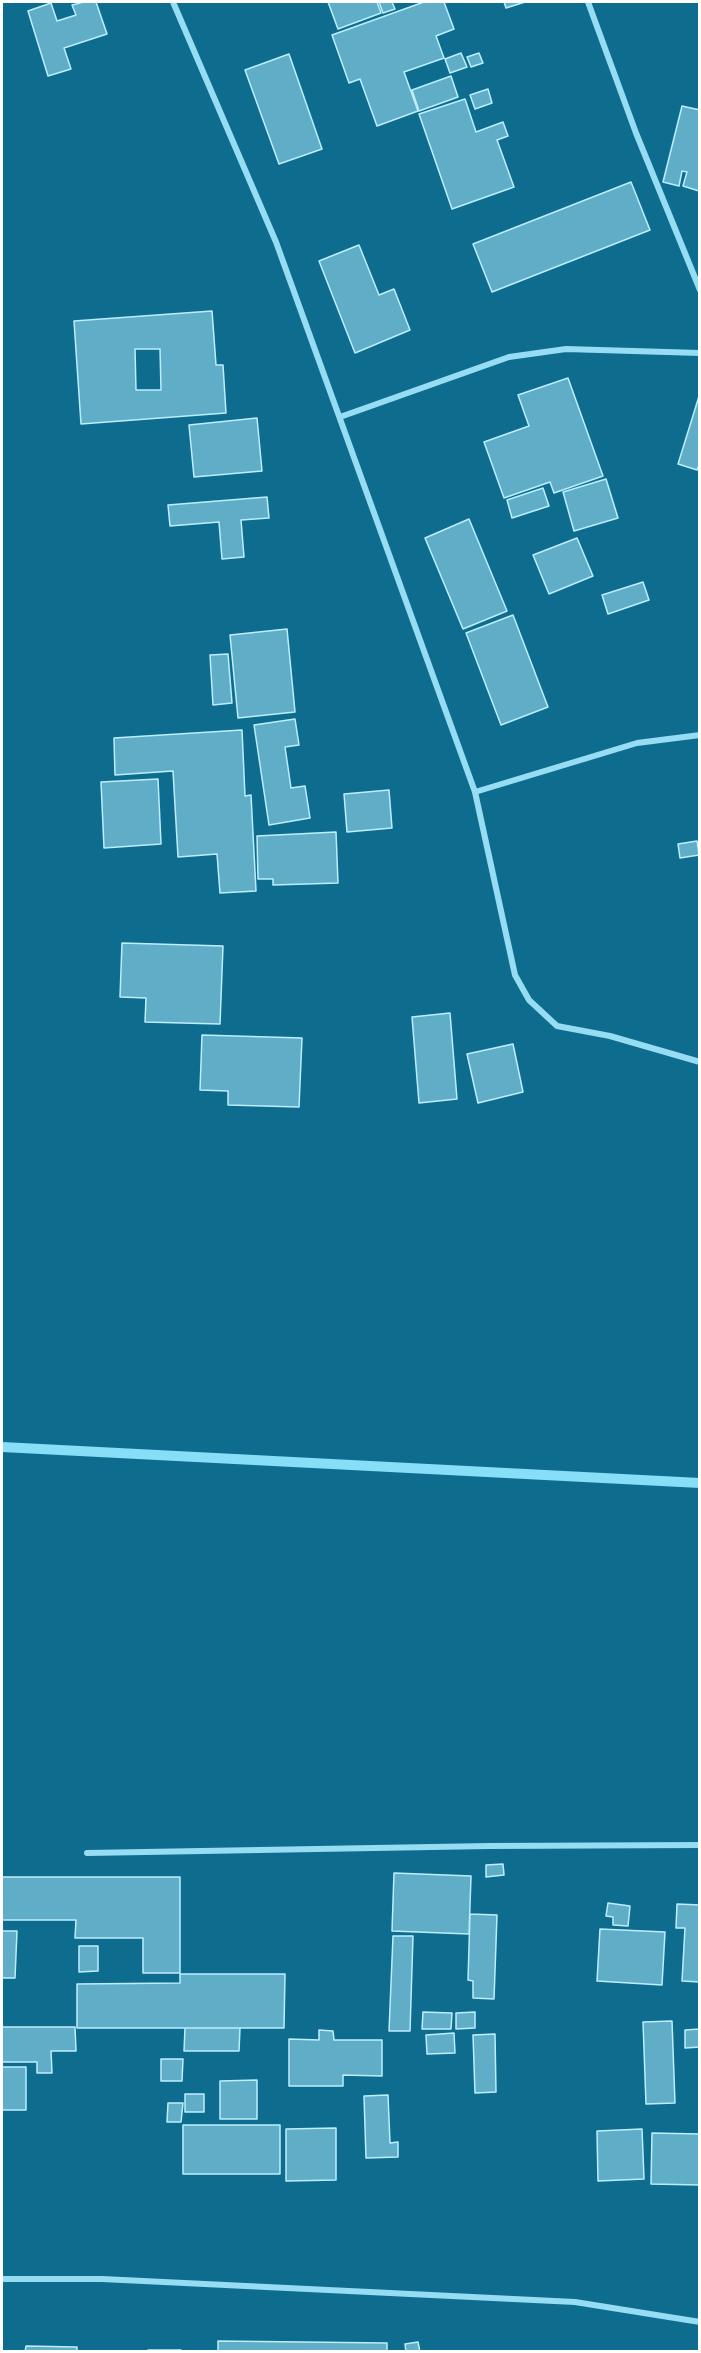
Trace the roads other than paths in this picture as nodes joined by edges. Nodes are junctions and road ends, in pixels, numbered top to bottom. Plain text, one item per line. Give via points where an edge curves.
1 (173, 2) edge
2 (588, 2) edge
3 (699, 290) edge
4 (699, 353) edge
5 (340, 417) junction
6 (699, 735) edge
7 (475, 792) junction
8 (699, 1062) edge
9 (699, 1845) edge
10 (87, 1854) dead end
11 (2, 2279) edge
12 (699, 2322) edge

1 - 5 street via 276,242
2 - 3 street
4 - 5 street via 566,349 509,357
5 - 7 street
6 - 7 street via 636,743
7 - 8 street via 515,975 529,1000 557,1026 610,1036
9 - 10 street
11 - 12 street via 102,2279 575,2302

